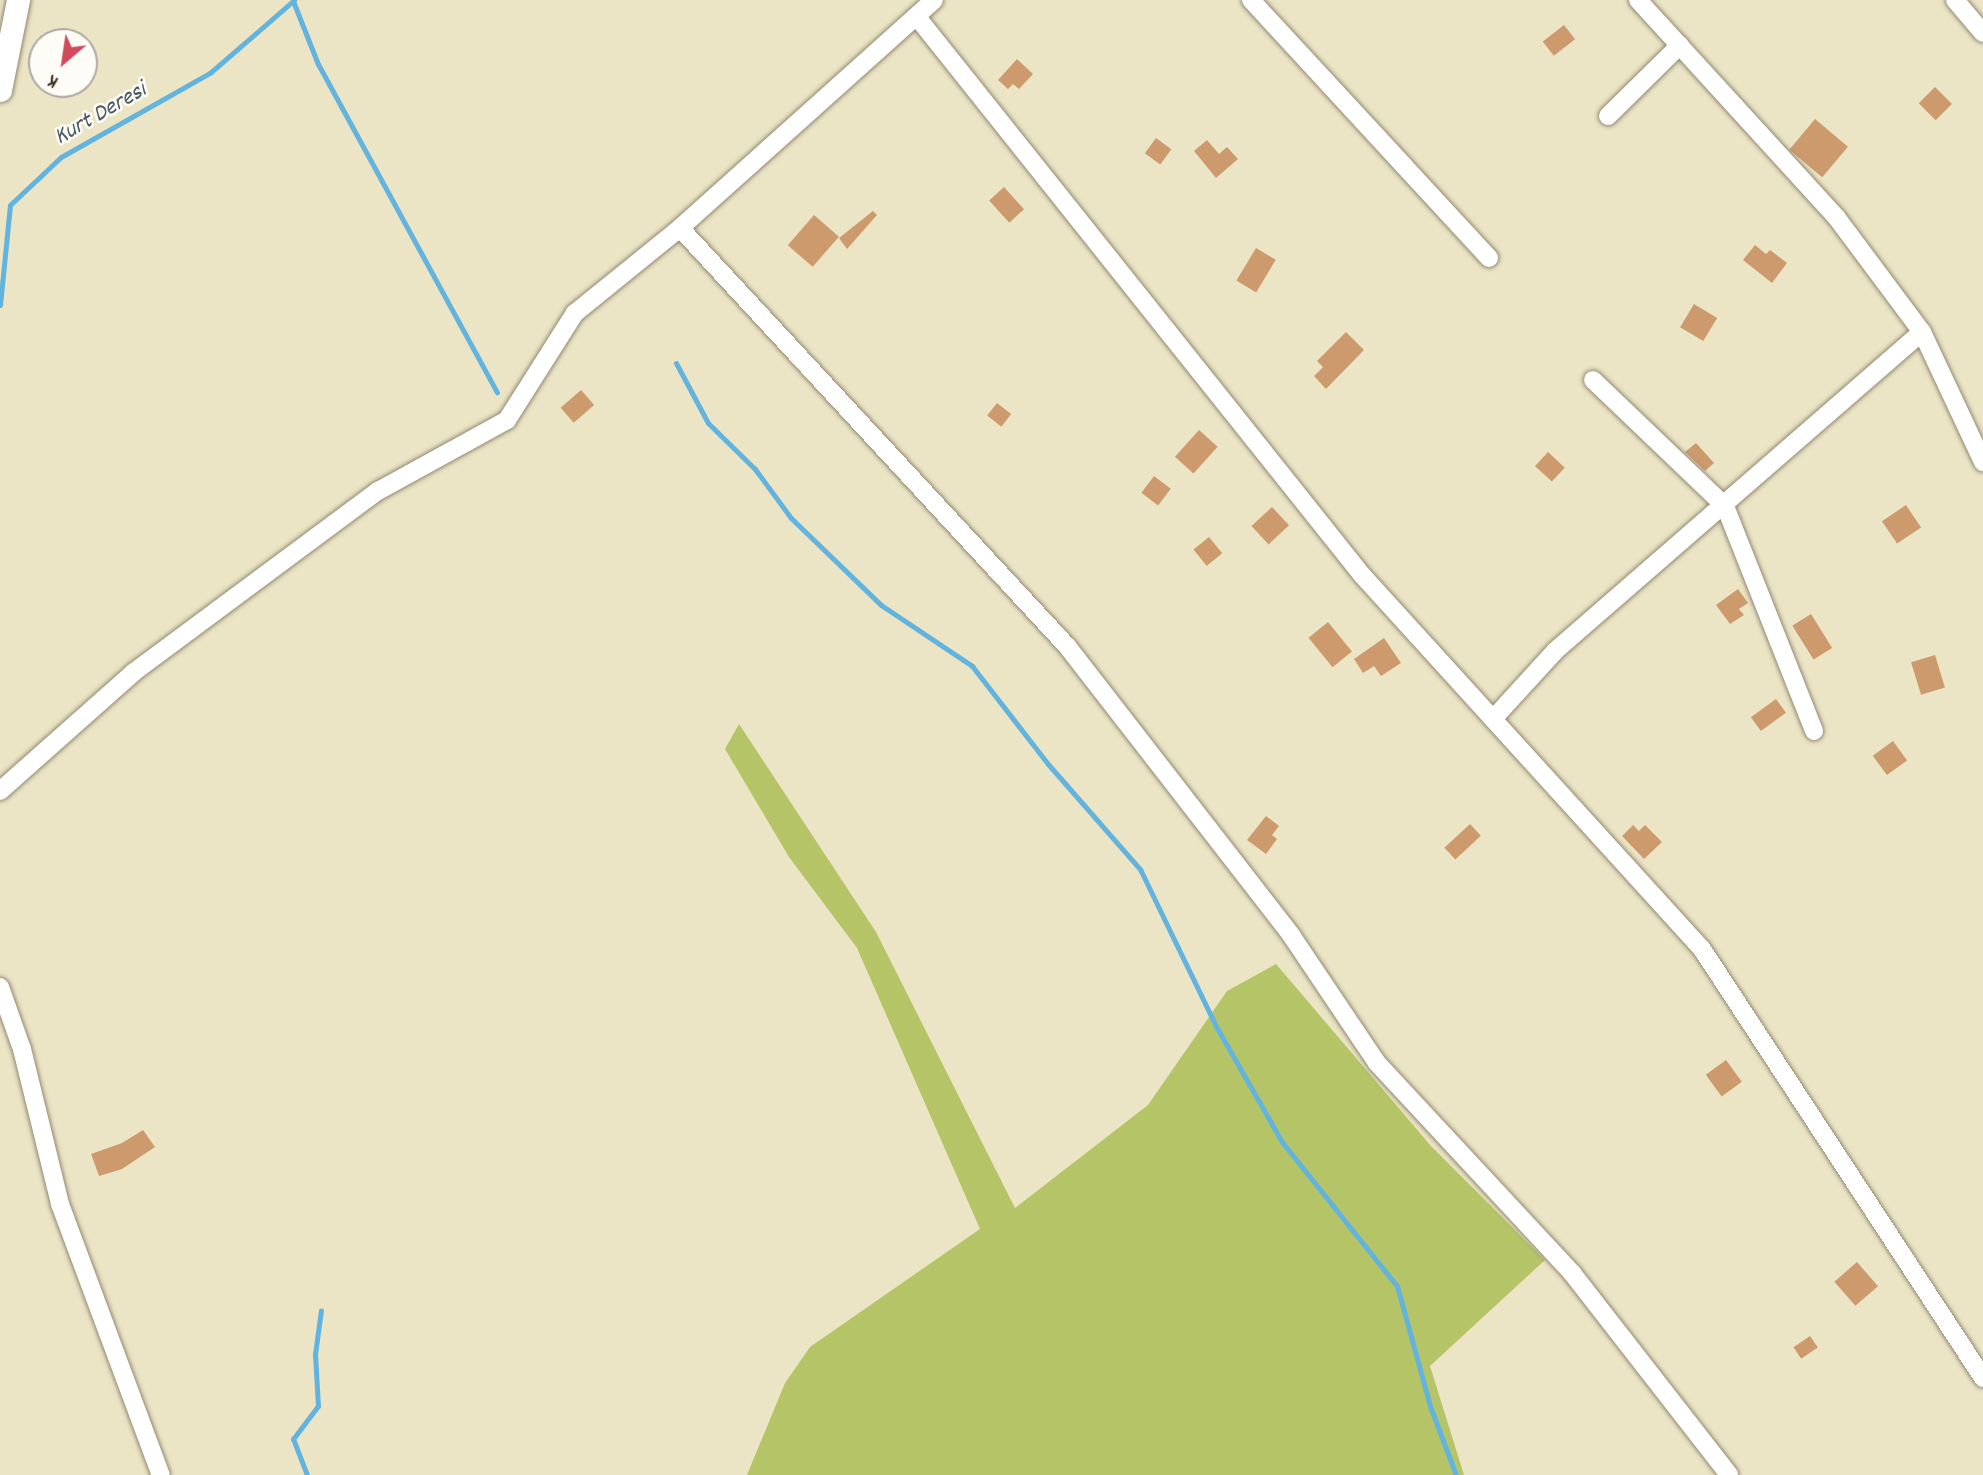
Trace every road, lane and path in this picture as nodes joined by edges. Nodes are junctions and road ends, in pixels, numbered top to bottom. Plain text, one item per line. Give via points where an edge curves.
1 (18, 0) edge
2 (934, 0) edge
3 (1251, 0) edge
4 (1638, 0) edge
5 (1955, 0) edge
6 (917, 17) junction
7 (1983, 33) edge
8 (1680, 46) junction
9 (0, 90) edge
10 (1608, 116) dead end
11 (680, 228) junction
12 (1489, 258) dead end
13 (1922, 332) junction
14 (1593, 380) dead end
15 (1983, 462) edge
16 (1725, 506) junction
17 (1493, 719) junction
18 (1814, 731) dead end
19 (0, 791) edge
20 (0, 987) edge
21 (1983, 1378) edge
22 (158, 1474) edge
23 (1729, 1475) edge

1 - 9 street
2 - 6 street
3 - 12 street
4 - 8 street
5 - 7 street
6 - 11 street
6 - 17 street via 1362,575
8 - 10 street
8 - 13 street via 1837,218
11 - 19 street via 575,313 507,420 378,491 134,672
11 - 23 street via 1067,646 1291,934 1377,1063 1572,1273
13 - 15 street
13 - 16 street
14 - 16 street
16 - 17 street via 1555,650
16 - 18 street
17 - 21 street via 1703,949
20 - 22 street via 22,1049 60,1204

